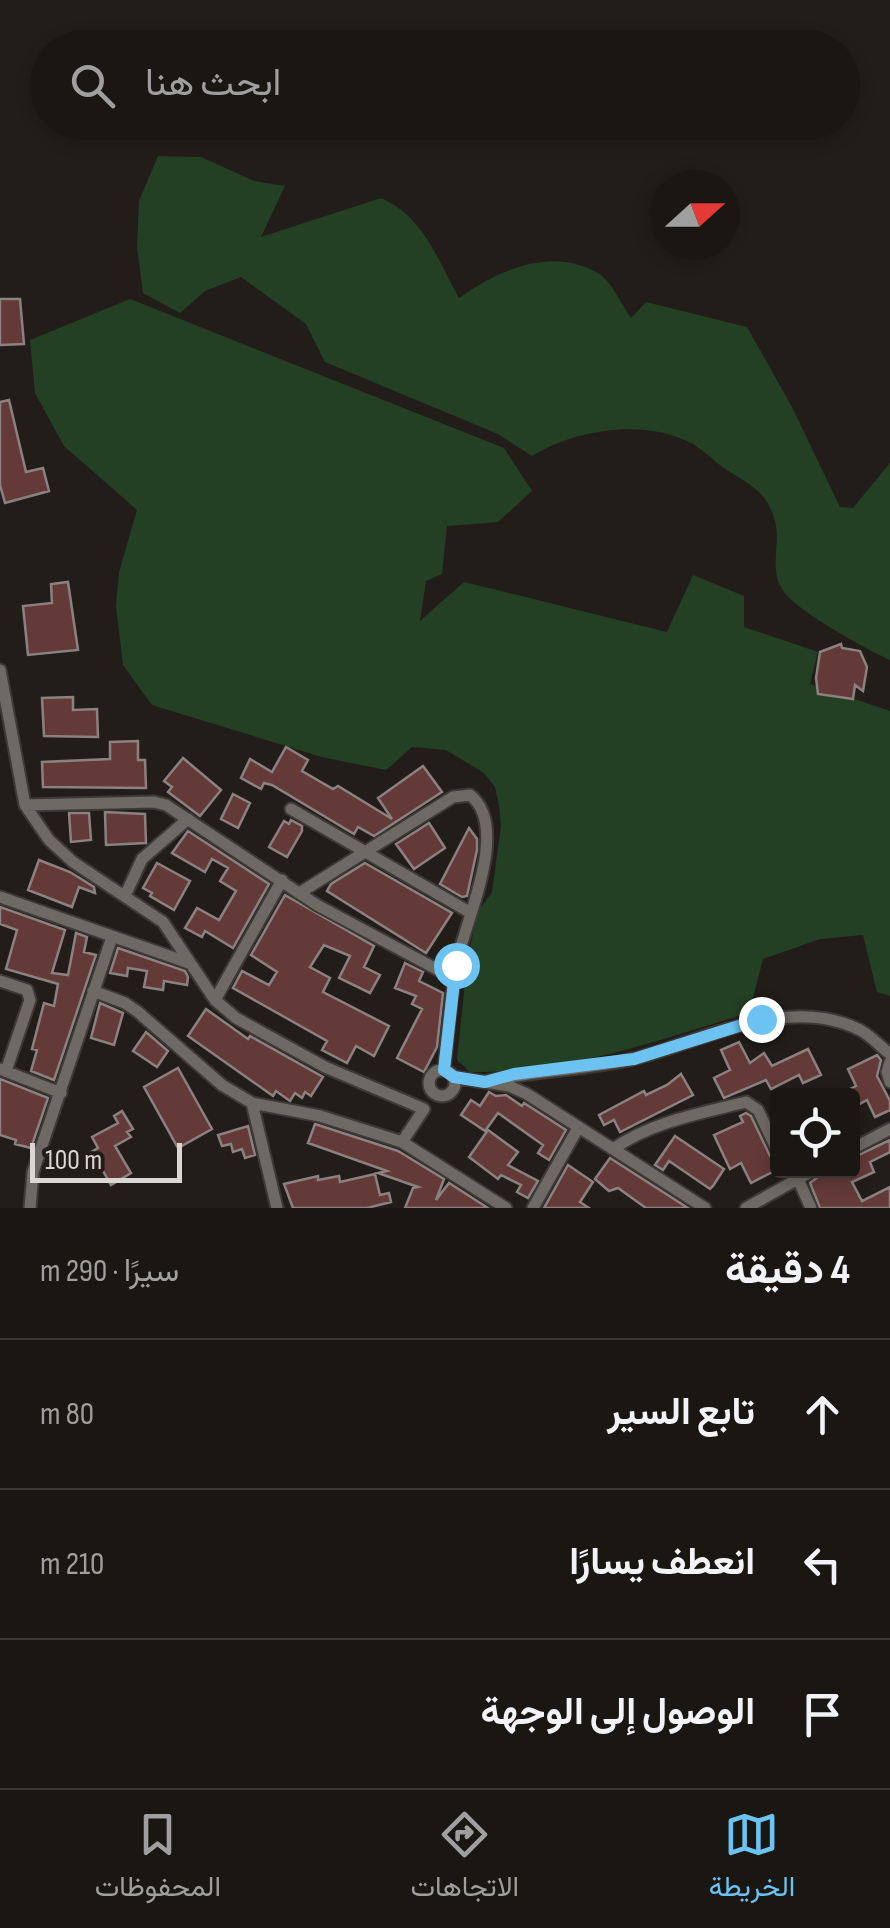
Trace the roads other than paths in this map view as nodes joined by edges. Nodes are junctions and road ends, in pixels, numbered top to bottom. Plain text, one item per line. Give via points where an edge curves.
1 (0, 670) edge
2 (24, 805) junction
3 (292, 809) dead end
4 (188, 819) junction
5 (364, 852) junction
6 (282, 880) junction
7 (301, 892) junction
8 (125, 896) junction
9 (0, 897) edge
10 (471, 913) junction
11 (112, 937) junction
12 (190, 964) junction
13 (455, 980) junction
14 (0, 981) edge
15 (93, 991) junction
16 (216, 1000) junction
17 (890, 1054) edge
18 (890, 1062) edge
19 (3, 1070) edge
20 (449, 1073) junction
21 (485, 1082) junction
22 (890, 1082) edge
23 (61, 1093) junction
24 (435, 1095) junction
25 (252, 1103) junction
26 (424, 1109) junction
27 (578, 1128) junction
28 (890, 1129) edge
29 (770, 1135) edge
30 (402, 1142) junction
31 (860, 1146) edge
32 (613, 1149) junction
33 (792, 1178) edge
34 (30, 1208) edge
35 (277, 1208) edge
36 (506, 1208) edge
37 (533, 1208) edge
38 (706, 1208) edge
39 (746, 1208) edge
40 (811, 1208) edge

1 - 2 street
2 - 4 street via 154,802
2 - 8 street via 59,850
3 - 5 street
4 - 6 street
4 - 8 street via 142,859
5 - 7 street
5 - 10 street
5 - 10 street via 470,794 483,809 486,832
6 - 7 street
6 - 16 street
7 - 13 street
8 - 12 street via 163,922
9 - 11 street
10 - 13 street
11 - 12 street
11 - 15 street
12 - 16 street
13 - 20 street
14 - 19 street via 27,990 30,1000
15 - 23 street
15 - 25 street via 138,1012
16 - 26 street via 326,1067
17 - 21 street via 862,1031 831,1019 761,1019 634,1059
18 - 22 street
19 - 23 street
20 - 21 street
20 - 24 street via 451,1093
20 - 24 street via 434,1072 428,1081
21 - 27 street via 517,1090
23 - 34 street via 33,1172
24 - 26 street
25 - 30 street
25 - 35 street
26 - 30 street
27 - 32 street
27 - 37 street
28 - 31 street
29 - 32 street via 758,1110 746,1102 665,1123
30 - 36 street
32 - 38 street
33 - 39 street
33 - 40 street

